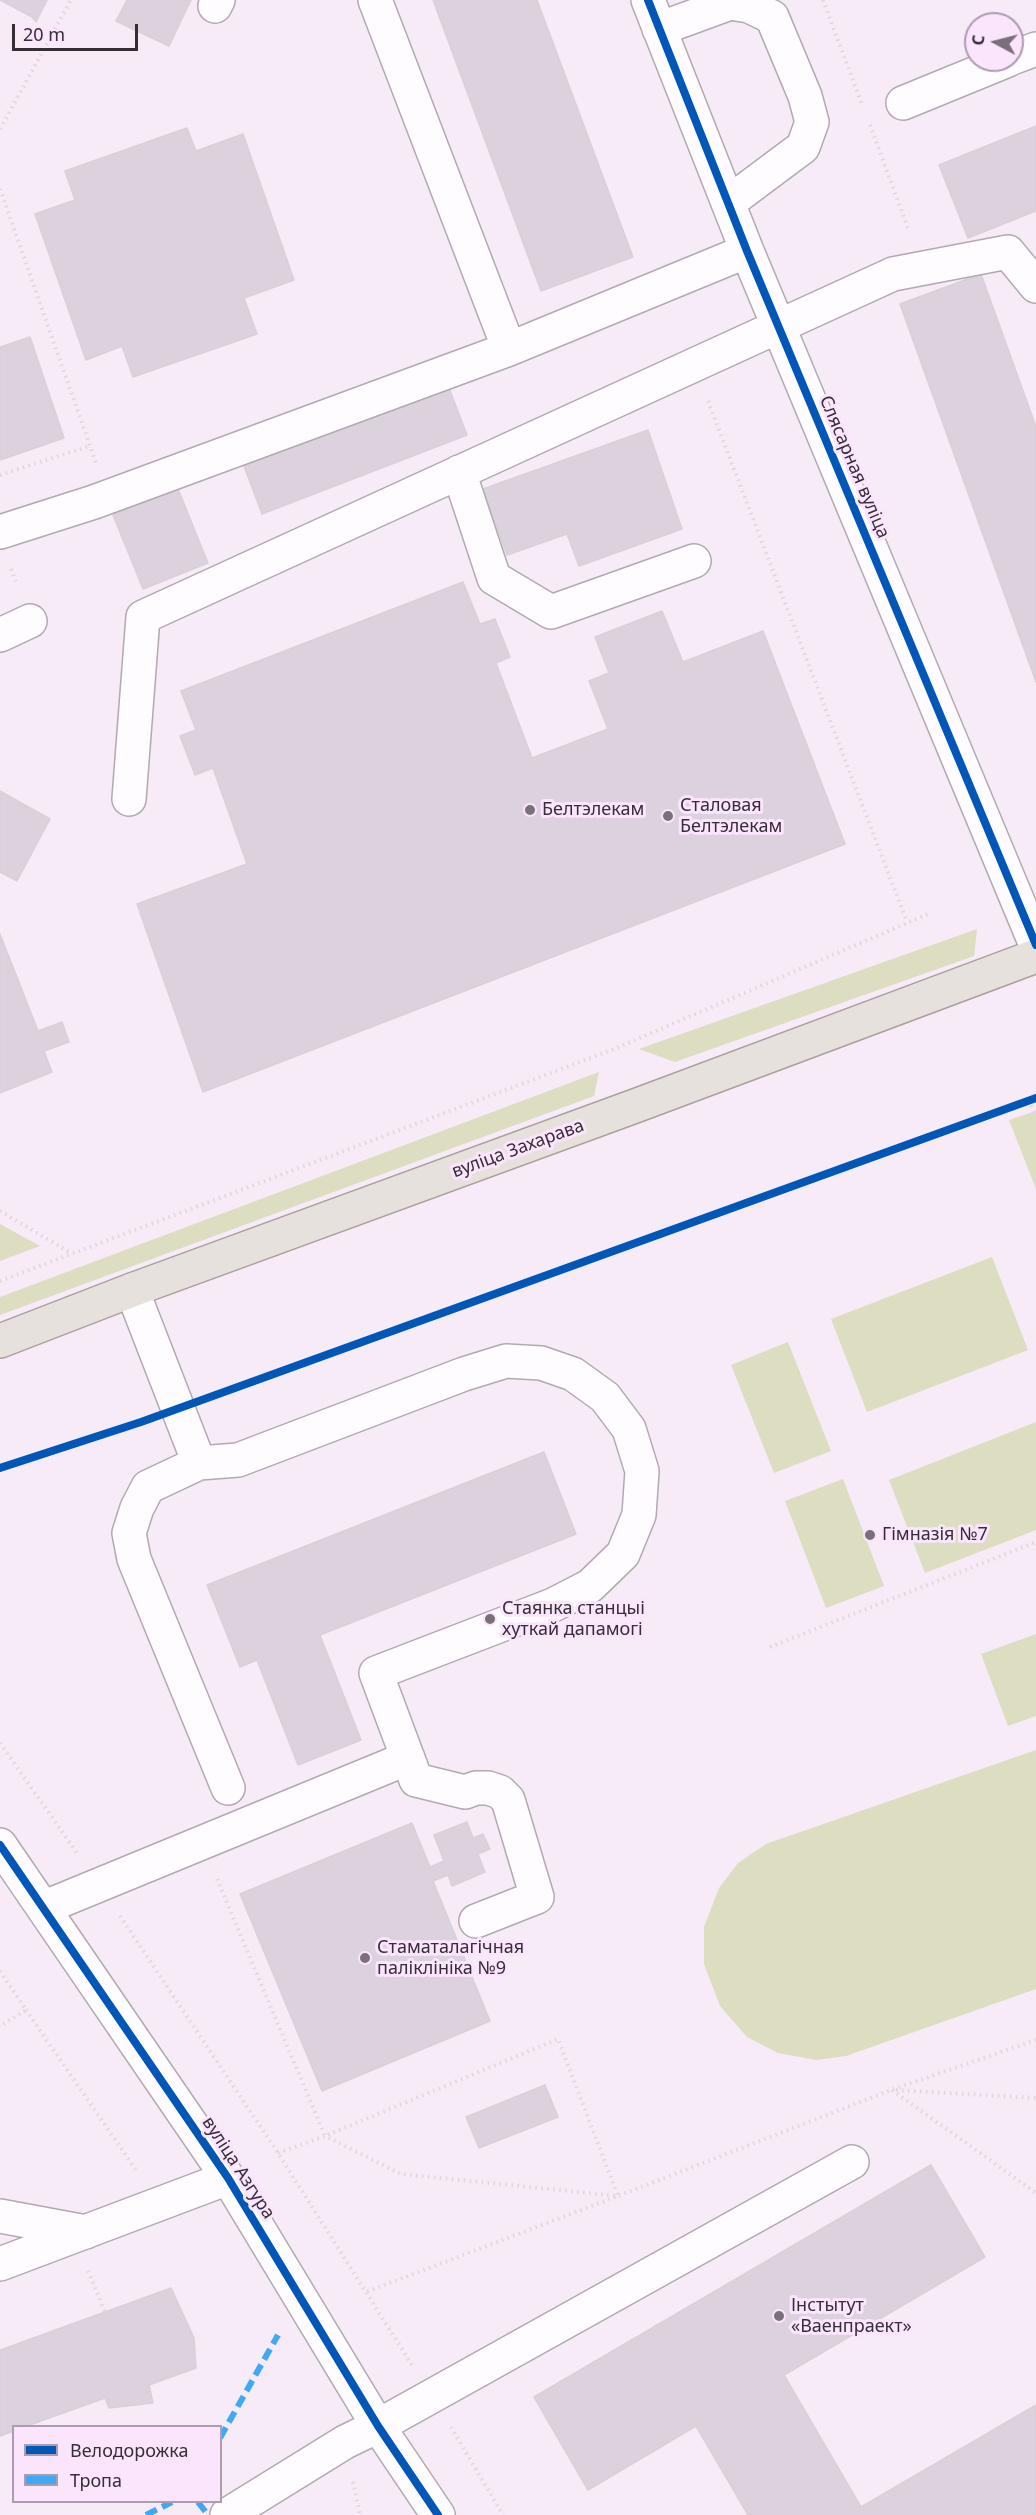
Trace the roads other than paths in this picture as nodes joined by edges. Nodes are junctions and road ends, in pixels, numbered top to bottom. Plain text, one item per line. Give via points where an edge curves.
1 (375, 0) edge
2 (653, 14) edge
3 (978, 72) edge
4 (903, 103) dead end
5 (728, 203) junction
6 (747, 251) junction
7 (1036, 286) edge
8 (778, 325) junction
9 (509, 348) junction
10 (459, 472) junction
11 (4, 545) edge
12 (694, 561) dead end
13 (30, 621) road end
14 (0, 635) edge
15 (129, 799) dead end
16 (1036, 945) edge
17 (1036, 956) edge
18 (132, 1290) junction
19 (0, 1341) edge
20 (199, 1463) junction
21 (408, 1758) junction
22 (228, 1788) dead end
23 (0, 1845) edge
24 (42, 1908) junction
25 (476, 1921) dead end
26 (852, 2162) dead end
27 (228, 2178) junction
28 (0, 2216) edge
29 (86, 2232) junction
30 (0, 2264) edge
31 (378, 2426) junction
32 (227, 2515) edge
33 (438, 2515) edge

1 - 9 street
2 - 5 street, Слясарная вуліца
2 - 5 street via 730,3 749,6 772,17 805,96 812,122 803,147
3 - 4 street
5 - 6 street, Слясарная вуліца
6 - 8 street, Слясарная вуліца
6 - 9 street
7 - 8 street via 1008,252 893,274
8 - 10 street
8 - 16 street, Слясарная вуліца
9 - 11 street via 108,496
10 - 12 street via 494,578 551,612
10 - 15 street via 143,617
13 - 14 street
17 - 18 main road, вуліца Захарава
18 - 19 main road, вуліца Захарава
18 - 20 street
20 - 21 street via 238,1460 506,1361 541,1363 573,1374 604,1397 629,1429 642,1471 639,1515 622,1554 590,1586 553,1605 376,1673
20 - 22 street via 148,1487 129,1533 134,1559
21 - 24 street
21 - 25 street via 416,1780 465,1792 488,1788 508,1800 537,1897
23 - 24 street, вуліца Азгура
24 - 27 street, вуліца Азгура
26 - 31 street
27 - 29 street
27 - 31 street, вуліца Азгура
28 - 29 street
29 - 30 street
31 - 32 street
31 - 33 street, вуліца Азгура

